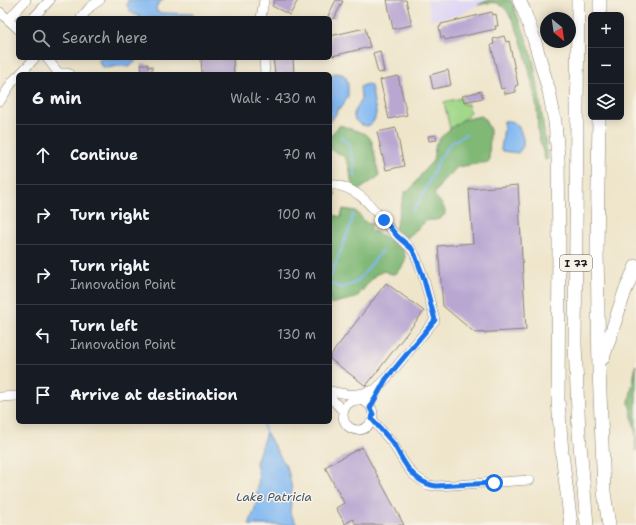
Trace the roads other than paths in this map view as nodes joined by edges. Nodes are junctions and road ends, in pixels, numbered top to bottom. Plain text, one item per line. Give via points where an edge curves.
1 (26, 0) edge
2 (50, 0) edge
3 (100, 0) edge
4 (264, 0) edge
5 (519, 0) edge
6 (578, 0) edge
7 (600, 0) edge
8 (92, 4) edge
9 (0, 12) edge
10 (600, 12) edge
11 (35, 16) edge
12 (82, 16) edge
13 (261, 16) edge
14 (8, 20) junction
15 (16, 27) edge
16 (33, 60) edge
17 (49, 60) edge
18 (264, 60) edge
19 (22, 72) edge
20 (58, 72) edge
21 (265, 72) edge
22 (16, 78) edge
23 (0, 100) edge
24 (599, 120) edge
25 (332, 184) edge
26 (636, 266) edge
27 (599, 369) junction
28 (386, 379) junction
29 (378, 388) junction
30 (332, 393) edge
31 (332, 394) edge
32 (16, 396) edge
33 (332, 396) edge
34 (1, 397) edge
35 (349, 403) junction
36 (367, 405) junction
37 (343, 411) junction
38 (370, 423) junction
39 (530, 480) dead end
40 (571, 525) edge
41 (587, 525) edge
42 (609, 525) edge

1 - 14 street
2 - 11 street
3 - 8 street
4 - 13 street
5 - 40 highway via 541,61 555,122 558,158 558,400
6 - 41 highway, I 77 via 575,344
7 - 10 highway
8 - 12 street
9 - 14 street
14 - 15 street
16 - 19 street
17 - 20 street
18 - 21 street
22 - 23 street
24 - 27 highway, I 77
25 - 28 street via 351,190 368,202 412,249 423,276 435,320
26 - 27 highway
27 - 42 highway, I 77 via 604,492
28 - 29 street
28 - 36 street
29 - 30 street via 354,395
29 - 36 street
31 - 35 street
32 - 34 street
33 - 37 street
35 - 36 street via 356,400
35 - 37 street
36 - 38 street via 373,414
37 - 38 street via 345,423 353,429 363,429
38 - 39 street via 388,438 411,472 428,485

